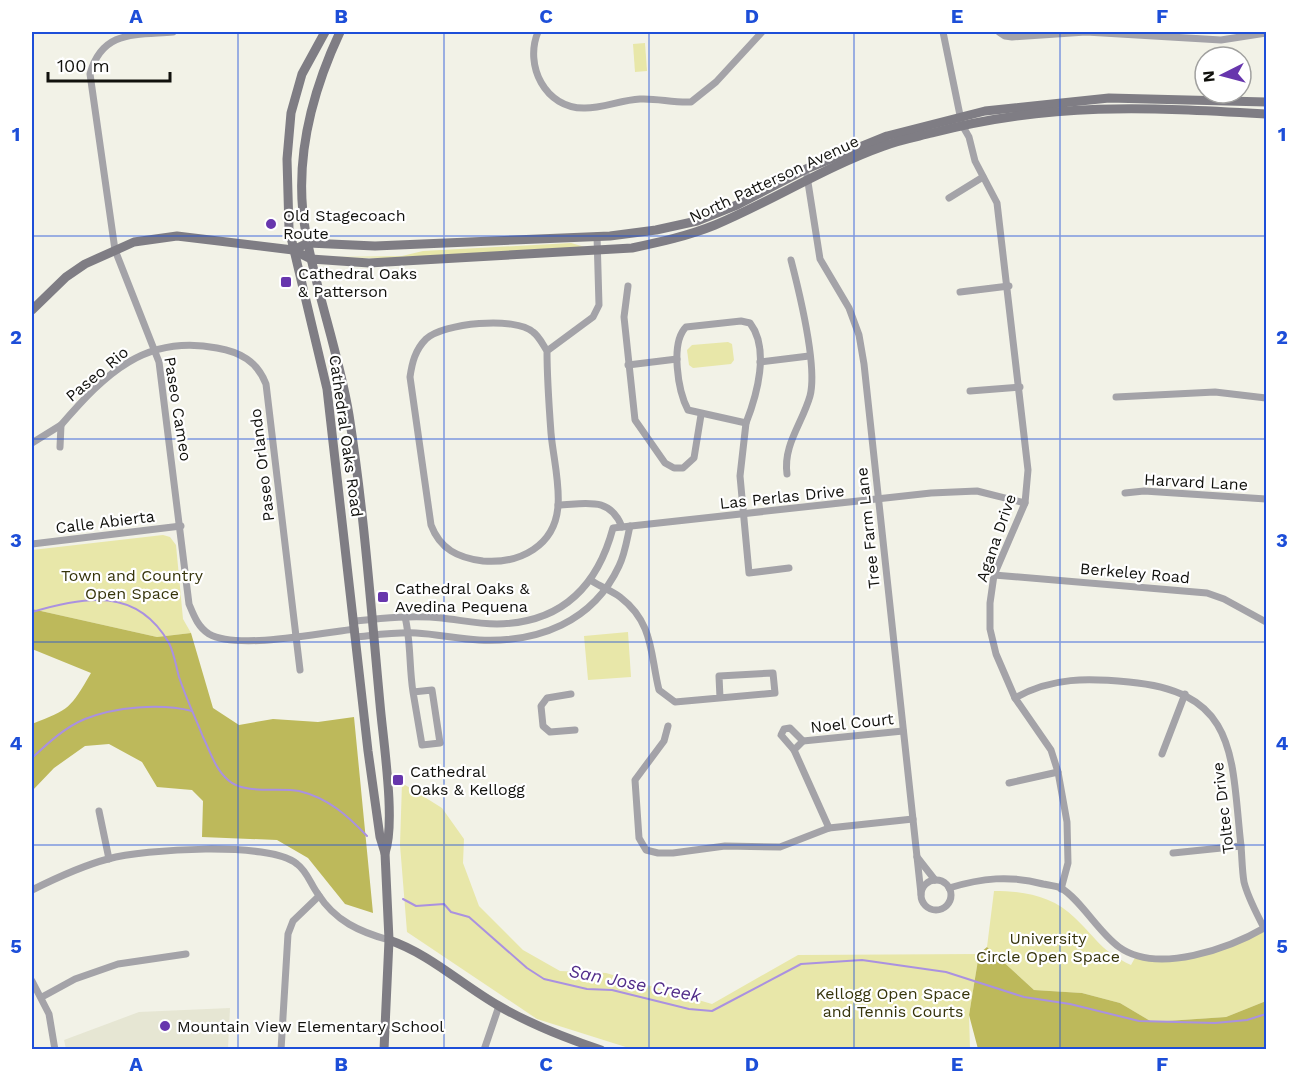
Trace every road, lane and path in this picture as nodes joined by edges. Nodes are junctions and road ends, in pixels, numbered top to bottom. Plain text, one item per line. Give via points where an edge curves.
1 (174, 32) edge
2 (325, 32) edge
3 (339, 32) edge
4 (538, 32) edge
5 (762, 32) edge
6 (943, 32) edge
7 (1000, 33) edge
8 (1266, 33) edge
9 (1195, 35) edge
10 (1266, 102) edge
11 (1266, 114) edge
12 (961, 121) junction
13 (807, 174) junction
14 (983, 177) junction
15 (949, 198) dead end
16 (597, 236) junction
17 (308, 243) junction
18 (115, 250) junction
19 (292, 250) junction
20 (598, 251) junction
21 (311, 260) junction
22 (791, 260) dead end
23 (628, 286) dead end
24 (1009, 286) junction
25 (960, 292) dead end
26 (32, 310) edge
27 (153, 348) junction
28 (547, 351) junction
29 (809, 356) junction
30 (677, 359) junction
31 (760, 362) junction
32 (628, 365) junction
33 (1020, 387) junction
34 (970, 391) dead end
35 (1116, 397) dead end
36 (1266, 398) edge
37 (701, 415) junction
38 (746, 423) junction
39 (61, 425) junction
40 (32, 443) edge
41 (60, 447) dead end
42 (787, 474) dead end
43 (1125, 493) dead end
44 (1266, 499) edge
45 (879, 500) junction
46 (1025, 503) junction
47 (558, 505) junction
48 (742, 515) junction
49 (181, 526) junction
50 (626, 526) junction
51 (32, 544) edge
52 (789, 568) dead end
53 (994, 575) junction
54 (592, 581) junction
55 (606, 590) junction
56 (405, 617) junction
57 (370, 620) junction
58 (1266, 622) edge
59 (355, 629) junction
60 (409, 633) junction
61 (372, 635) junction
62 (296, 636) junction
63 (300, 670) dead end
64 (412, 692) junction
65 (571, 694) dead end
66 (1185, 694) junction
67 (720, 698) junction
68 (1015, 698) junction
69 (669, 726) dead end
70 (575, 730) dead end
71 (903, 731) junction
72 (803, 741) junction
73 (794, 750) junction
74 (1162, 754) dead end
75 (1058, 772) junction
76 (1009, 783) dead end
77 (99, 811) dead end
78 (913, 819) junction
79 (829, 828) junction
80 (1241, 846) junction
81 (385, 853) junction
82 (1173, 853) dead end
83 (917, 857) junction
84 (109, 859) junction
85 (935, 880) junction
86 (949, 888) junction
87 (1061, 889) junction
88 (32, 890) edge
89 (921, 894) junction
90 (319, 896) junction
91 (1265, 927) edge
92 (389, 940) junction
93 (186, 954) dead end
94 (32, 981) edge
95 (42, 997) junction
96 (499, 1006) junction
97 (599, 1049) edge
98 (55, 1050) edge
99 (281, 1050) edge
100 (384, 1050) edge
101 (484, 1050) edge

1 - 18 street, Paseo Cameo via 118,38 94,57 90,74
2 - 19 main road, Cathedral Oaks Road via 302,74 291,113 287,169
3 - 17 main road, Cathedral Oaks Road via 319,81 305,139 302,189
4 - 5 street via 532,51 535,74 552,95 567,105 584,109 629,99 691,102 716,82
6 - 12 street, Agana Drive
7 - 9 street via 1012,37 1056,32
8 - 9 street via 1236,39
10 - 12 main road, North Patterson Avenue via 1109,98 1024,105
11 - 12 main road, North Patterson Avenue via 1087,108
12 - 13 main road, North Patterson Avenue
12 - 14 street, Agana Drive
13 - 16 main road, North Patterson Avenue via 698,221
13 - 20 main road, North Patterson Avenue via 741,213 693,234 632,248
13 - 45 street, Tree Farm Lane via 820,259 849,308 859,335
14 - 15 street
14 - 24 street, Agana Drive via 997,203
16 - 17 main road, North Patterson Avenue via 375,246
16 - 20 street
17 - 19 main road, North Patterson Avenue
17 - 21 main road, Cathedral Oaks Road
18 - 19 main road, North Patterson Avenue via 134,242 177,236
18 - 26 main road, North Patterson Avenue via 66,278
18 - 27 street, Paseo Cameo
19 - 21 main road, North Patterson Avenue
19 - 59 main road, Cathedral Oaks Road via 327,389
20 - 21 main road, North Patterson Avenue via 369,263
20 - 28 street via 599,305 592,317
21 - 57 main road, Cathedral Oaks Road via 348,414
22 - 29 street via 804,307
23 - 32 street via 624,317
24 - 25 street
24 - 33 street, Agana Drive
27 - 39 street, Paseo Rio via 128,361
27 - 49 street, Paseo Cameo via 165,396
27 - 62 street, Paseo Orlando via 184,344 224,349 251,360 261,373 266,384
28 - 47 street
28 - 47 street via 534,332 513,323 451,327 438,331 418,347 410,377 430,525 444,548 478,560 520,558 542,543 554,524
29 - 31 street
29 - 42 street via 810,396 790,441
30 - 31 street via 677,340 686,327 741,321 756,330
30 - 32 street
30 - 37 street via 682,400 688,410
31 - 38 street via 754,403
32 - 37 street via 635,420 665,463 683,468 694,458
33 - 34 street
33 - 46 street, Agana Drive via 1028,470
35 - 36 street via 1215,392
37 - 38 street
38 - 48 street via 741,468
39 - 40 street, Paseo Rio
39 - 41 street, Paseo Rio
43 - 44 street, Harvard Lane
45 - 46 street, Las Perlas Drive via 977,491
45 - 48 street, Las Perlas Drive
45 - 71 street, Tree Farm Lane
46 - 53 street, Agana Drive
47 - 50 street via 599,504 617,514
48 - 50 street, Las Perlas Drive
48 - 52 street via 749,573
49 - 51 street, Calle Abierta
49 - 62 street, Paseo Cameo via 189,604 195,621 207,633 238,640
50 - 54 street, Las Perlas Drive via 613,528
50 - 55 street via 620,564
53 - 58 street, Berkeley Road via 1207,593
53 - 68 street, Agana Drive via 990,630
54 - 55 street
54 - 56 street via 563,606 513,623
55 - 60 street via 571,622 531,637 496,641
55 - 67 street via 619,596 638,615 650,635 659,690 675,702
56 - 57 street
56 - 60 street
57 - 59 street
57 - 61 main road, Cathedral Oaks Road
59 - 61 street
59 - 62 street, Paseo Cameo
59 - 81 main road, Cathedral Oaks Road
60 - 61 street
60 - 64 street
61 - 81 main road, Cathedral Oaks Road via 390,839
62 - 63 street, Paseo Orlando
64 - 64 street via 432,690 440,743 422,745
65 - 70 street via 548,698 541,706 543,726 550,732
66 - 68 street, Toltec Drive via 1146,684 1094,679 1036,686
66 - 74 street
66 - 80 street, Toltec Drive via 1219,723 1231,755
67 - 67 street via 775,693 773,673 719,676
68 - 75 street, Agana Drive via 1051,750
69 - 79 street via 664,741 635,780 639,838 646,850 673,853 724,846 780,847
71 - 72 street, Noel Court
71 - 78 street, Tree Farm Lane
72 - 73 street, Noel Court
72 - 73 street, Noel Court via 790,729 784,729 781,735
73 - 79 street, Noel Court
75 - 76 street
75 - 87 street, Agana Drive via 1066,812 1068,863
77 - 84 street
78 - 79 street
78 - 83 street, Tree Farm Lane
80 - 82 street
80 - 91 street, Toltec Drive via 1244,882
81 - 92 main road, Cathedral Oaks Road
83 - 85 street
83 - 89 street, Tree Farm Lane
84 - 88 street
84 - 90 street via 177,850 282,855 299,865
85 - 86 street
85 - 89 street via 927,883
86 - 87 street via 998,877 1021,878
86 - 89 street via 949,901 938,909 927,906
87 - 91 street via 1120,948 1149,957 1167,959 1213,951
90 - 92 street via 355,929
90 - 99 street via 293,921 288,934
92 - 96 main road via 421,954
92 - 100 main road, Cathedral Oaks Road
93 - 95 street via 117,964 75,979
94 - 95 street
95 - 98 street via 50,1014
96 - 97 main road via 559,1036
96 - 101 street

